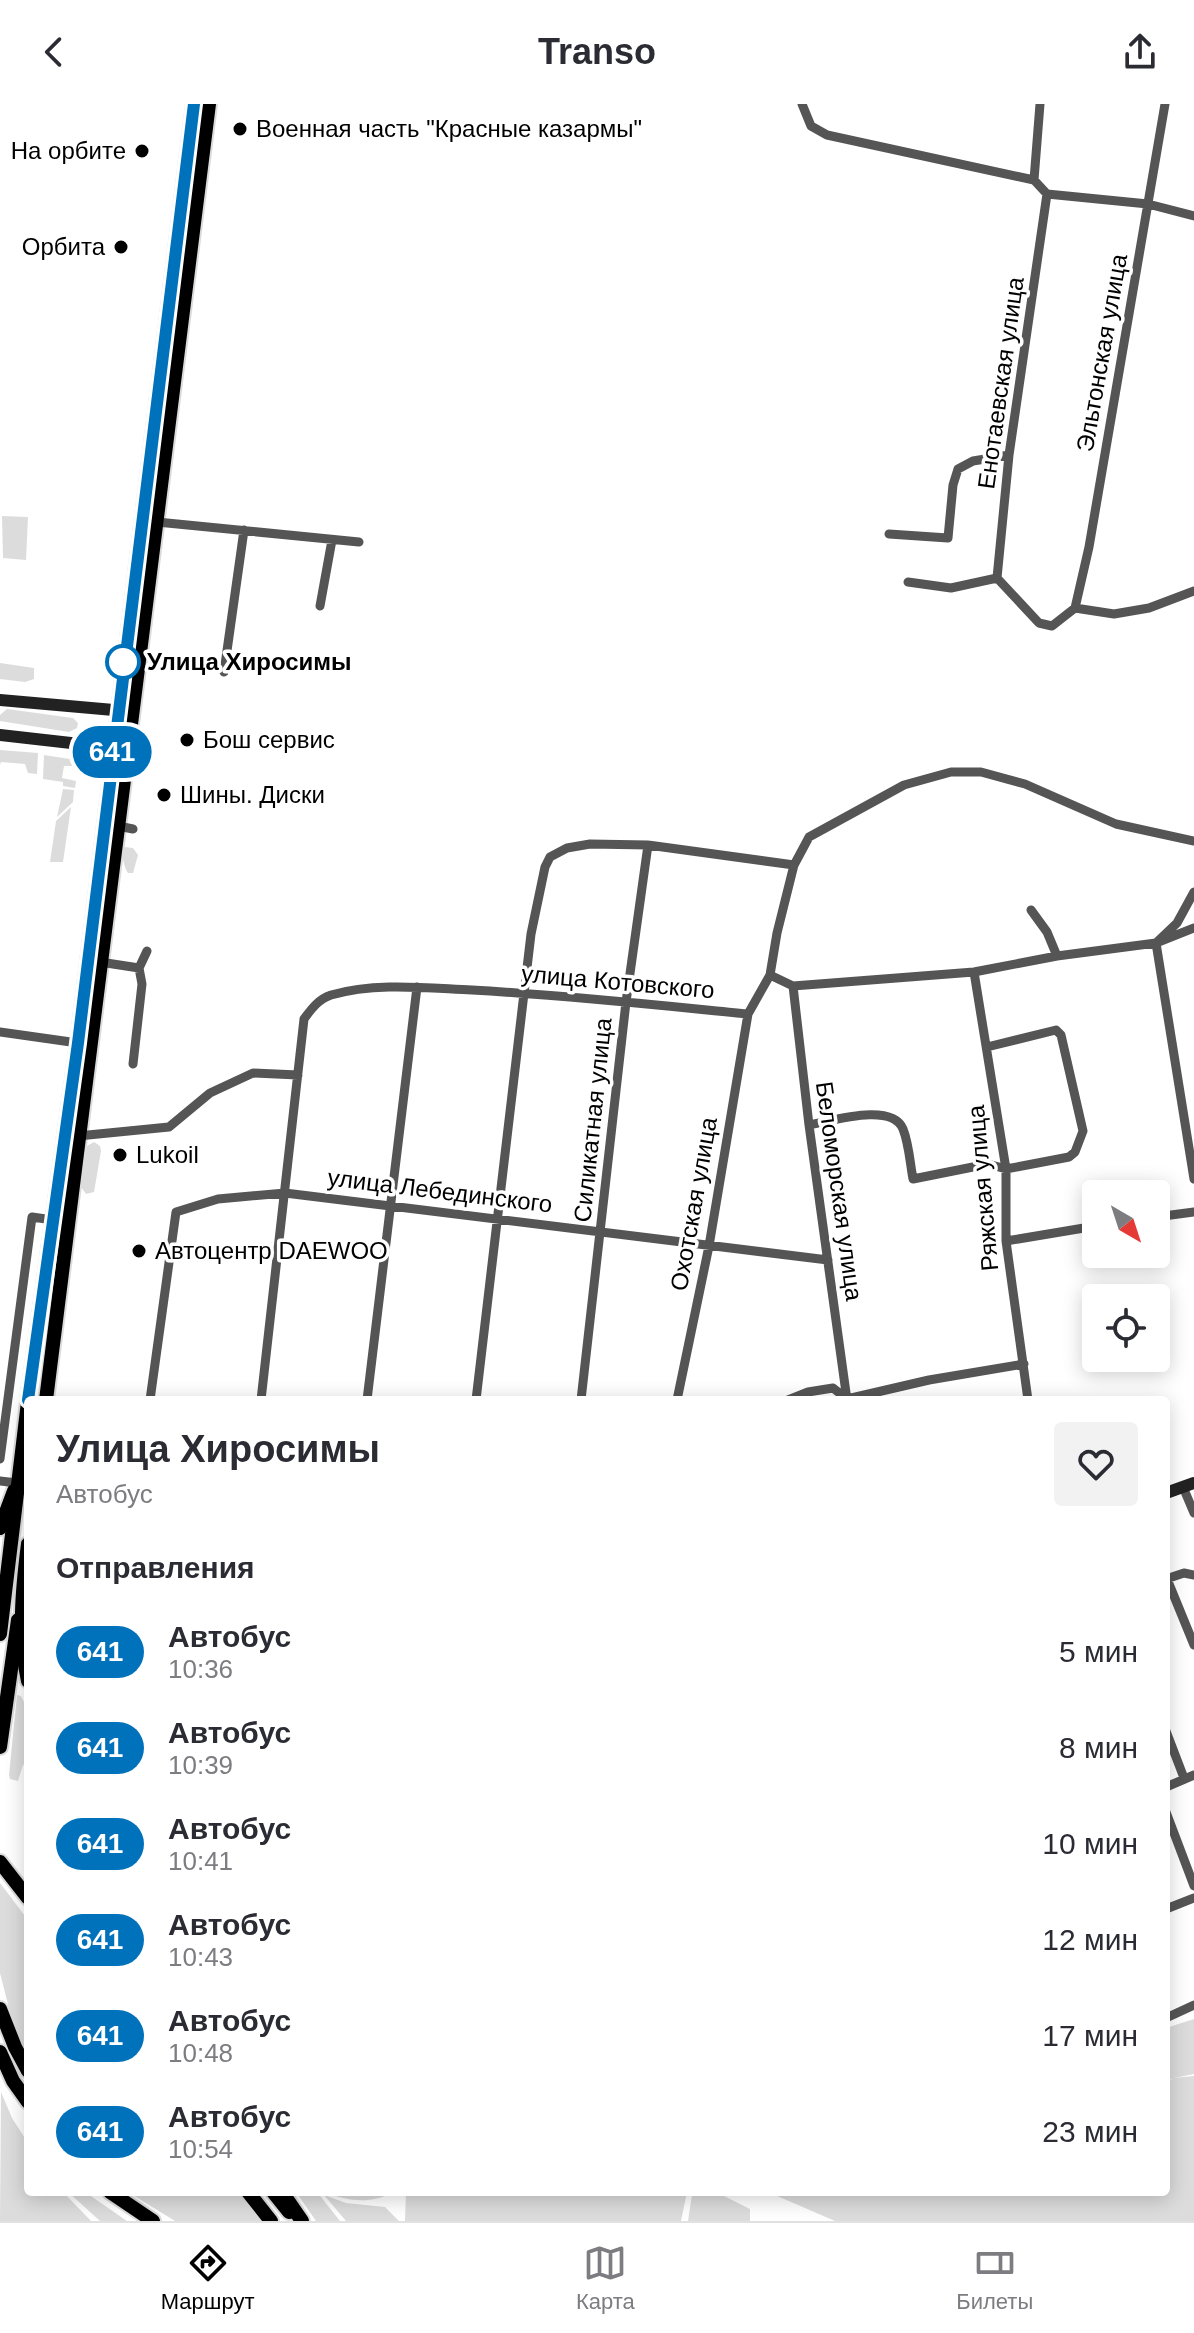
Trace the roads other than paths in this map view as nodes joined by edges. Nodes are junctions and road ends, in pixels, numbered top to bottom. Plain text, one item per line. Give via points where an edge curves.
1 (194, 104) edge
2 (209, 104) edge
3 (802, 104) edge
4 (1040, 104) edge
5 (1165, 104) edge
6 (1034, 180) junction
7 (1047, 194) junction
8 (1148, 204) junction
9 (1194, 216) edge
10 (1009, 455) junction
11 (157, 522) junction
12 (244, 530) junction
13 (889, 534) dead end
14 (332, 540) junction
15 (359, 542) dead end
16 (997, 578) junction
17 (908, 582) dead end
18 (1194, 591) edge
19 (320, 606) dead end
20 (1075, 608) junction
21 (224, 672) dead end
22 (0, 700) edge
23 (125, 712) junction
24 (0, 735) edge
25 (120, 748) junction
26 (118, 826) junction
27 (133, 829) dead end
28 (1194, 841) edge
29 (648, 845) junction
30 (794, 865) junction
31 (1194, 892) edge
32 (1031, 910) dead end
33 (1194, 928) edge
34 (1156, 943) junction
35 (147, 951) dead end
36 (1057, 956) junction
37 (100, 962) junction
38 (139, 968) junction
39 (974, 972) junction
40 (770, 975) junction
41 (793, 986) junction
42 (417, 987) junction
43 (525, 993) junction
44 (626, 1002) junction
45 (748, 1014) junction
46 (0, 1032) edge
47 (78, 1043) junction
48 (987, 1047) junction
49 (133, 1064) dead end
50 (298, 1075) junction
51 (809, 1125) junction
52 (78, 1136) junction
53 (1193, 1164) edge
54 (1006, 1169) junction
55 (1194, 1179) edge
56 (285, 1193) junction
57 (391, 1205) junction
58 (1194, 1212) edge
59 (1170, 1215) edge
60 (498, 1218) junction
61 (53, 1220) junction
62 (1082, 1228) edge
63 (601, 1231) junction
64 (1006, 1241) junction
65 (709, 1246) junction
66 (828, 1260) junction
67 (1024, 1364) junction
68 (29, 1396) edge
69 (46, 1396) edge
70 (151, 1396) edge
71 (261, 1396) edge
72 (367, 1396) edge
73 (476, 1396) edge
74 (581, 1396) edge
75 (678, 1396) edge
76 (798, 1396) edge
77 (843, 1396) edge
78 (847, 1396) edge
79 (860, 1396) edge
80 (1028, 1396) edge
81 (24, 1431) edge
82 (0, 1459) edge
83 (0, 1481) edge
84 (17, 1483) junction
85 (1189, 1485) edge
86 (1170, 1492) edge
87 (1194, 1513) edge
88 (0, 1528) edge
89 (24, 1573) edge
90 (1194, 1575) edge
91 (1170, 1578) edge
92 (1170, 1587) edge
93 (21, 1595) junction
94 (1192, 1631) edge
95 (0, 1634) edge
96 (1194, 1645) edge
97 (24, 1652) edge
98 (1170, 1739) edge
99 (0, 1747) edge
100 (1189, 1776) edge
101 (1170, 1785) edge
102 (1170, 1823) edge
103 (0, 1862) edge
104 (1194, 1886) edge
105 (24, 1893) edge
106 (1194, 1898) edge
107 (1170, 1907) edge
108 (1194, 2005) edge
109 (0, 2009) edge
110 (1170, 2016) edge
111 (0, 2052) edge
112 (24, 2062) edge
113 (24, 2096) edge
114 (116, 2196) edge
115 (251, 2196) edge
116 (277, 2196) edge
117 (284, 2196) edge
118 (153, 2221) edge
119 (271, 2221) edge
120 (300, 2221) edge

1 - 23 main road
2 - 11 main road
3 - 6 street via 811,126 827,135
4 - 6 street
5 - 8 street, Эльтонская улица
6 - 7 street
7 - 8 street
7 - 10 street, Енотаевская улица
8 - 9 street
8 - 20 street, Эльтонская улица
10 - 13 street via 958,469 948,538
10 - 16 street, Енотаевская улица
11 - 12 street
11 - 23 main road
12 - 14 street
12 - 21 street
14 - 15 street
14 - 19 street
16 - 17 street via 951,588
16 - 20 street via 1039,623 1052,626
18 - 20 street via 1114,614
22 - 23 main road
23 - 25 main road
24 - 25 main road
25 - 26 main road
25 - 47 main road
26 - 27 street
26 - 37 main road
28 - 30 street via 1116,824 1025,784 981,772 951,772 904,785 855,809 809,837
29 - 30 street
29 - 43 street via 590,844 550,857 531,934
29 - 44 street, Силикатная улица
30 - 40 street, улица Котовского
31 - 34 street via 1177,923
32 - 36 street
33 - 34 street
34 - 36 street
34 - 53 street
35 - 38 street
36 - 39 street
37 - 38 street
37 - 52 main road
38 - 49 street
39 - 41 street
39 - 48 street, Ряжская улица
40 - 41 street
40 - 45 street, улица Котовского
41 - 51 street, Беломорская улица
42 - 43 street, улица Котовского
42 - 50 street, улица Котовского via 351,992 314,1005 304,1019
42 - 57 street
43 - 44 street, улица Котовского
43 - 60 street
44 - 45 street, улица Котовского
44 - 63 street, Силикатная улица
45 - 65 street, Охотская улица
46 - 47 street
47 - 61 main road
48 - 54 street, Ряжская улица
48 - 54 street via 1056,1030 1083,1131 1069,1157
50 - 52 street via 253,1073 210,1093 169,1127
50 - 56 street, улица Котовского
51 - 54 street via 890,1115 902,1126 913,1179 988,1164
51 - 66 street, Беломорская улица
52 - 69 main road
53 - 55 street
54 - 64 street, Ряжская улица
56 - 57 street, улица Лебединского
56 - 70 street via 218,1199 176,1212
56 - 71 street, улица Котовского
57 - 60 street, улица Лебединского
57 - 72 street
58 - 59 street
60 - 63 street, улица Лебединского
60 - 73 street
61 - 68 main road
61 - 82 street via 32,1217
62 - 64 street
63 - 65 street, улица Лебединского
63 - 74 street, Силикатная улица
64 - 67 street, Ряжская улица
65 - 66 street, улица Лебединского
65 - 75 street, Охотская улица
66 - 78 street, Беломорская улица
67 - 79 street
67 - 80 street, Ряжская улица
76 - 77 street via 833,1388
81 - 84 main road
83 - 84 street
84 - 88 main road
84 - 95 main road
85 - 86 main road
85 - 87 street
89 - 93 main road
90 - 91 street
92 - 94 street
93 - 97 main road
93 - 99 main road
94 - 96 street
98 - 100 street
100 - 101 street
102 - 104 street
103 - 105 main road
106 - 107 street
108 - 110 street
109 - 112 main road
111 - 113 main road
114 - 118 main road
115 - 119 main road
116 - 120 main road
117 - 120 main road

